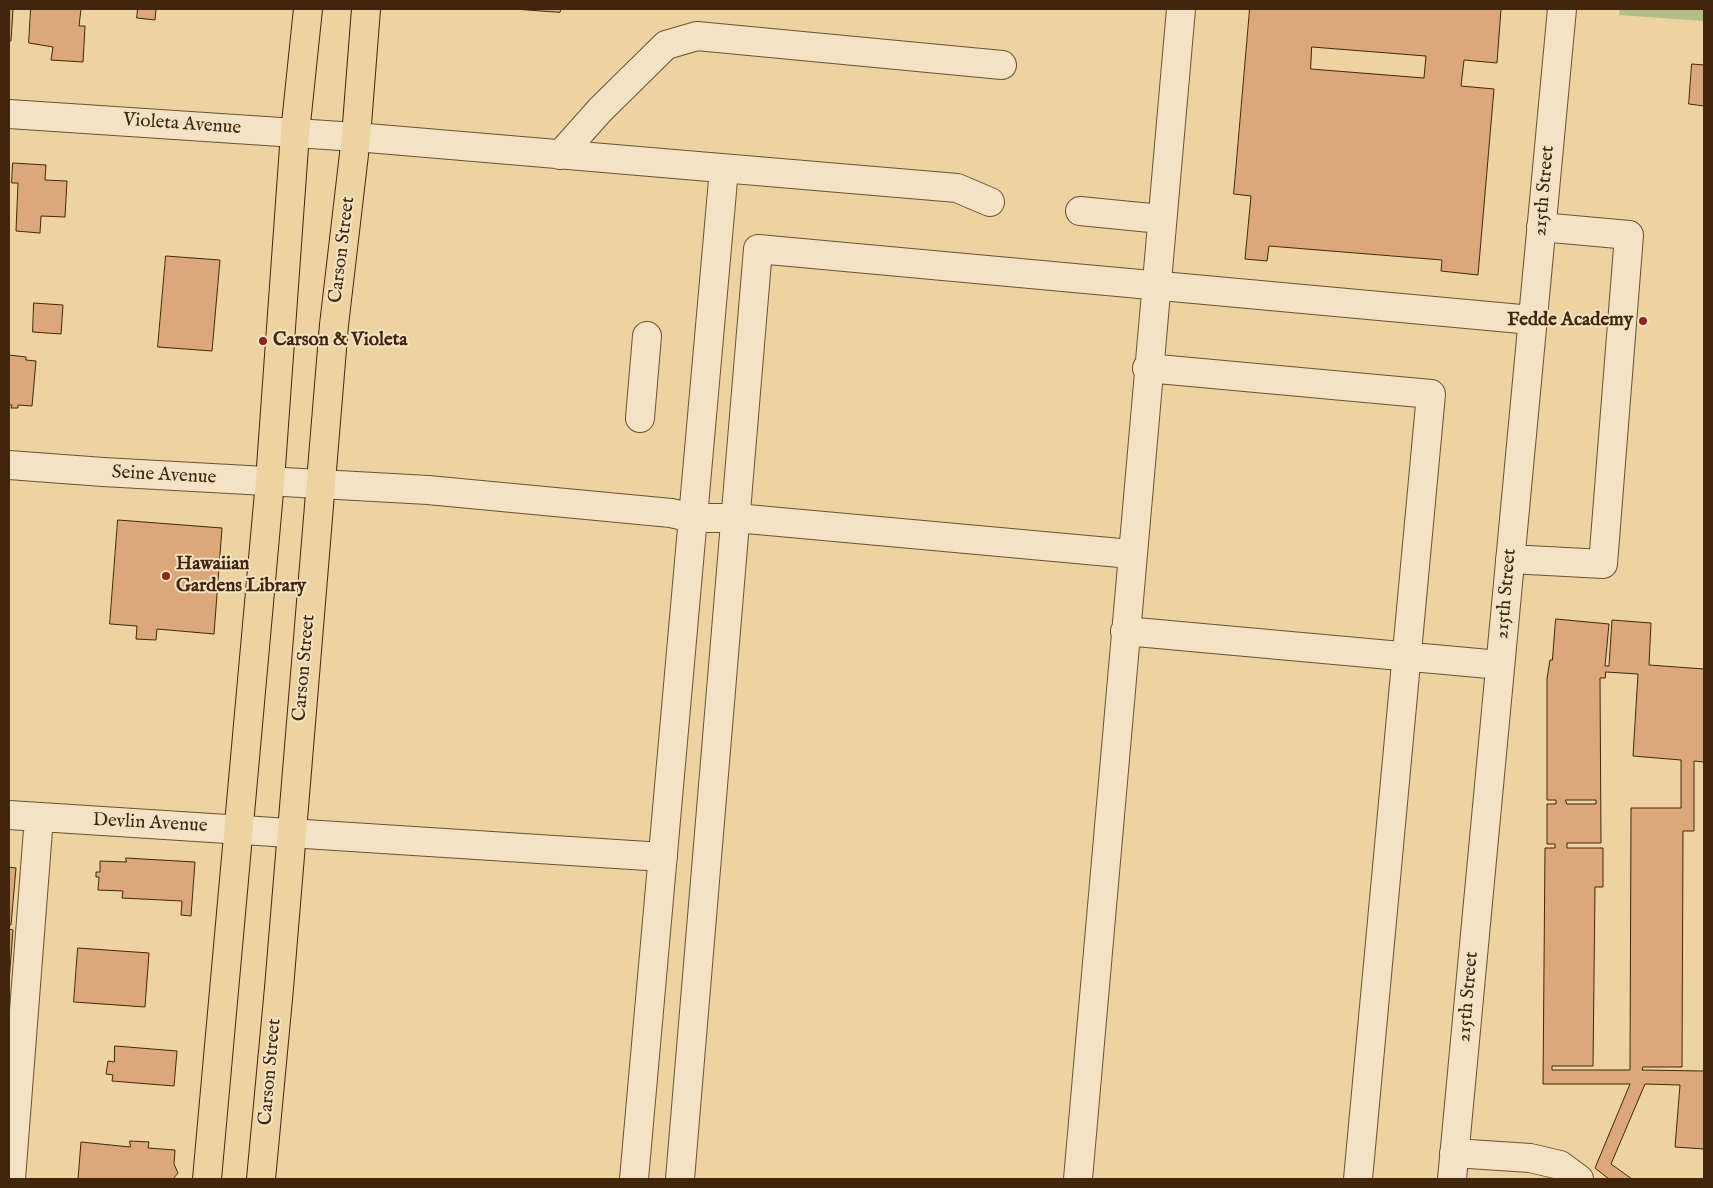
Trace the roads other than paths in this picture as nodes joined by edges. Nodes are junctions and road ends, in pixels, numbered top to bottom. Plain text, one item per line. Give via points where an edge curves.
1 (308, 9) edge
2 (366, 9) edge
3 (1180, 9) edge
4 (1562, 9) edge
5 (1002, 65) dead end
6 (9, 114) edge
7 (296, 133) junction
8 (356, 137) junction
9 (560, 155) junction
10 (724, 169) junction
11 (990, 202) dead end
12 (1080, 211) dead end
13 (1161, 219) junction
14 (1541, 227) junction
15 (1155, 286) junction
16 (1532, 320) junction
17 (647, 336) dead end
18 (1147, 368) junction
19 (640, 418) dead end
20 (9, 465) edge
21 (270, 481) junction
22 (320, 483) junction
23 (693, 518) junction
24 (736, 518) junction
25 (1131, 554) junction
26 (1510, 559) junction
27 (1125, 630) junction
28 (1407, 656) junction
29 (1500, 665) junction
30 (9, 815) edge
31 (39, 817) junction
32 (237, 829) junction
33 (292, 833) junction
34 (663, 857) junction
35 (1453, 1166) edge
36 (11, 1179) edge
37 (207, 1179) edge
38 (261, 1179) edge
39 (634, 1179) edge
40 (680, 1179) edge
41 (1078, 1179) edge
42 (1358, 1179) edge
43 (1579, 1179) edge

1 - 7 main road
2 - 8 main road, Carson Street
3 - 13 street
4 - 14 street, 215th Street
5 - 9 street via 697,36 666,45
6 - 7 street, Violeta Avenue
7 - 8 street, Violeta Avenue
7 - 21 main road
8 - 9 street, Violeta Avenue
8 - 22 main road, Carson Street
9 - 10 street, Violeta Avenue
10 - 11 street, Violeta Avenue via 957,188
10 - 23 street
12 - 13 street
13 - 15 street
14 - 16 street, 215th Street
14 - 26 street via 1629,236 1603,564
15 - 16 street
15 - 18 street
15 - 24 street via 758,249
16 - 26 street, 215th Street
17 - 19 street
18 - 25 street
18 - 28 street via 1431,394
20 - 21 street, Seine Avenue
21 - 22 street, Seine Avenue
21 - 32 main road
22 - 23 street, Seine Avenue via 642,510
22 - 33 main road, Carson Street
23 - 24 street, Seine Avenue
23 - 34 street
24 - 25 street, Seine Avenue
24 - 40 street
25 - 27 street
26 - 29 street, 215th Street
27 - 28 street
27 - 41 street
28 - 29 street
28 - 42 street
29 - 35 street, 215th Street
30 - 31 street, Devlin Avenue
31 - 32 street, Devlin Avenue
31 - 36 street
32 - 33 street, Devlin Avenue
32 - 37 main road
33 - 34 street, Devlin Avenue
33 - 38 main road, Carson Street
34 - 39 street
35 - 43 street via 1530,1158 1560,1165

